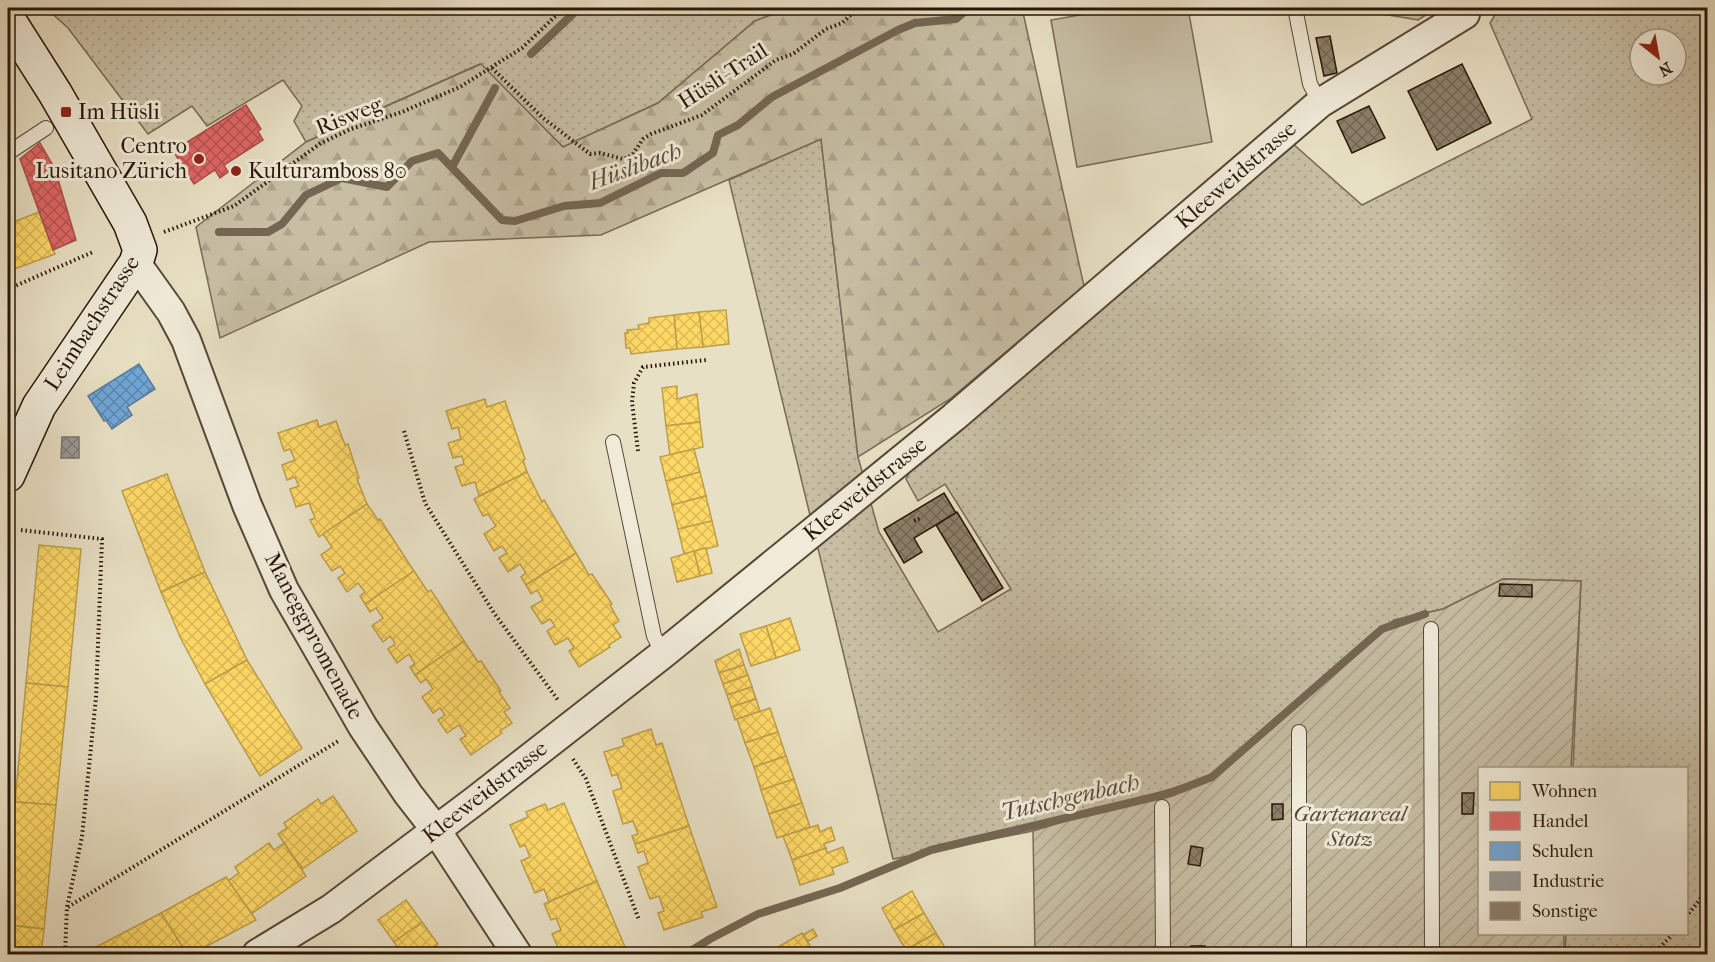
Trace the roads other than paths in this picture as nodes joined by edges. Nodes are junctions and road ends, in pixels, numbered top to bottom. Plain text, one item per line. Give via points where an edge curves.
1 (1295, 8) edge
2 (1465, 14) dead end
3 (8, 19) edge
4 (1320, 103) junction
5 (46, 128) dead end
6 (8, 153) edge
7 (137, 253) junction
8 (613, 442) dead end
9 (8, 476) edge
10 (1431, 629) dead end
11 (663, 654) junction
12 (1299, 732) dead end
13 (1162, 807) dead end
14 (436, 830) junction
15 (257, 954) edge
16 (516, 954) edge
17 (1163, 954) edge
18 (1299, 954) edge
19 (1432, 954) edge

1 - 4 lane via 1310,84
2 - 4 street, Kleeweidstrasse
3 - 7 street, Leimbachstrasse via 114,193
4 - 11 street, Kleeweidstrasse via 954,417
5 - 6 lane
7 - 9 street, Leimbachstrasse via 39,406
7 - 14 street, Maneggpromenade via 186,340 247,505 284,590 363,727
8 - 11 lane via 654,636
10 - 19 lane
11 - 14 street, Kleeweidstrasse
12 - 18 lane
13 - 17 lane
14 - 15 street, Kleeweidstrasse via 331,909
14 - 16 street, Maneggpromenade

